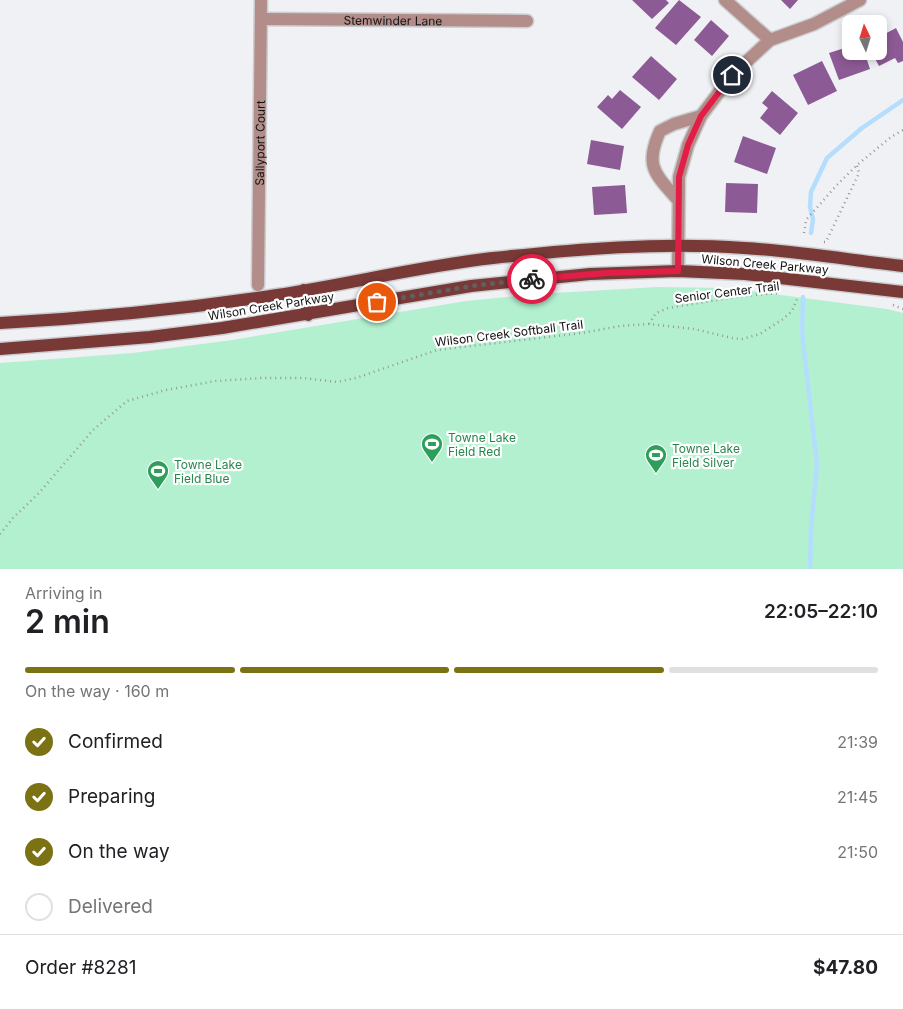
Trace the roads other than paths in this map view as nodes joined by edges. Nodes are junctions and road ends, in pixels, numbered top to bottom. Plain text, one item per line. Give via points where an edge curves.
1 (261, 0) edge
2 (725, 0) edge
3 (860, 0) edge
4 (261, 19) junction
5 (527, 21) dead end
6 (770, 40) junction
7 (701, 116) junction
8 (678, 200) junction
9 (678, 246) junction
10 (903, 266) edge
11 (678, 271) junction
12 (258, 285) dead end
13 (304, 290) junction
14 (903, 292) edge
15 (308, 314) junction
16 (0, 323) edge
17 (0, 349) edge

1 - 4 street, Sallyport Court
2 - 6 street
3 - 6 street via 814,24
4 - 5 street, Stemwinder Lane
4 - 12 street, Sallyport Court
6 - 7 street via 732,75
7 - 8 street via 679,177
7 - 8 street via 660,131 652,148 652,164 658,178
8 - 9 street
9 - 10 main road, Wilson Creek Parkway via 742,247
9 - 11 street
9 - 13 main road, Wilson Creek Parkway via 491,258
11 - 14 main road, Wilson Creek Parkway via 772,277
11 - 15 main road, Wilson Creek Parkway via 590,274 503,282
13 - 15 main road
13 - 16 main road, Wilson Creek Parkway via 171,310
15 - 17 main road, Wilson Creek Parkway via 150,337

